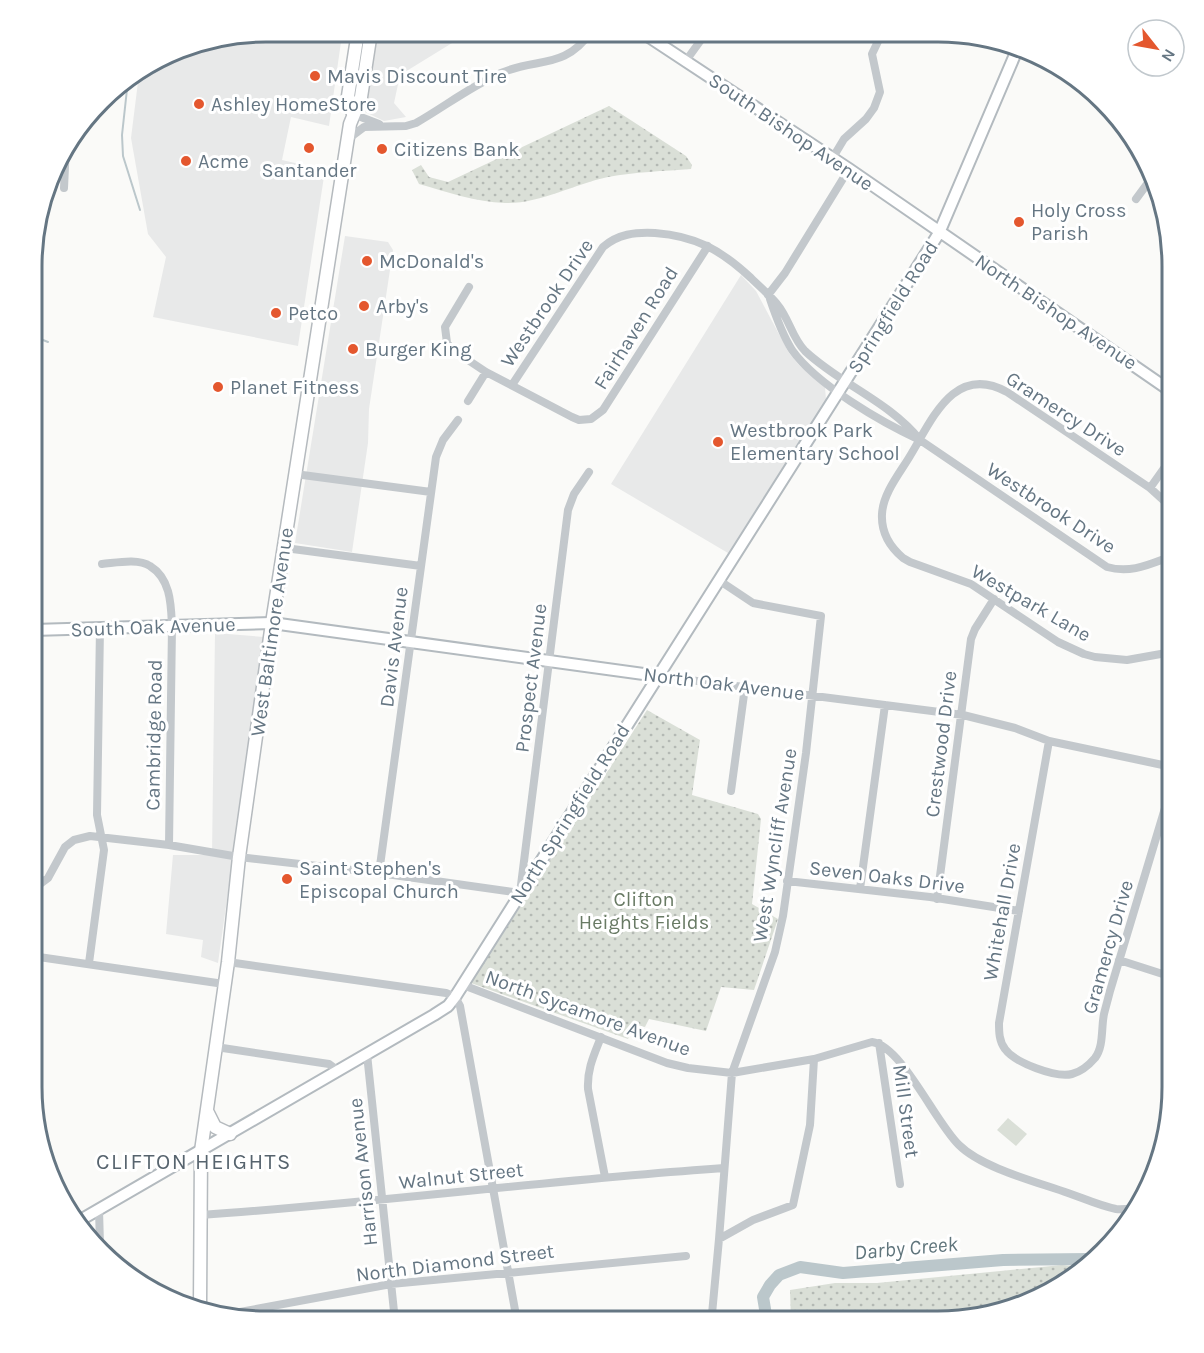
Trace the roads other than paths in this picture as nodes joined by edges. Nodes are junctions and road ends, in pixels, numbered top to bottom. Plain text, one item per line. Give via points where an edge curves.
1 (356, 42) edge
2 (369, 42) edge
3 (584, 42) edge
4 (656, 42) edge
5 (700, 42) edge
6 (878, 42) edge
7 (1015, 56) edge
8 (686, 62) junction
9 (352, 114) junction
10 (387, 126) junction
11 (348, 139) junction
12 (832, 159) junction
13 (65, 167) edge
14 (849, 169) junction
15 (1147, 185) edge
16 (64, 188) dead end
17 (1136, 199) dead end
18 (939, 233) junction
19 (708, 246) junction
20 (469, 287) dead end
21 (768, 295) junction
22 (486, 372) junction
23 (847, 382) junction
24 (512, 384) junction
25 (1162, 385) edge
26 (839, 393) junction
27 (468, 401) dead end
28 (458, 420) dead end
29 (920, 440) junction
30 (1162, 471) edge
31 (589, 472) dead end
32 (295, 474) junction
33 (1150, 488) junction
34 (431, 492) junction
35 (1162, 499) edge
36 (285, 548) junction
37 (1162, 560) edge
38 (102, 564) dead end
39 (421, 566) junction
40 (720, 580) junction
41 (994, 599) junction
42 (272, 623) junction
43 (172, 626) junction
44 (100, 628) junction
45 (42, 630) edge
46 (411, 642) junction
47 (1162, 654) edge
48 (549, 661) junction
49 (658, 676) junction
50 (745, 687) junction
51 (813, 696) junction
52 (885, 705) junction
53 (963, 715) junction
54 (1049, 741) junction
55 (1162, 765) edge
56 (731, 791) dead end
57 (1162, 818) edge
58 (101, 837) junction
59 (169, 845) junction
60 (239, 857) junction
61 (379, 873) junction
62 (787, 881) junction
63 (42, 882) edge
64 (860, 889) junction
65 (520, 893) junction
66 (938, 899) junction
67 (1019, 911) junction
68 (42, 957) edge
69 (1119, 960) junction
70 (228, 962) junction
71 (89, 963) junction
72 (1162, 974) edge
73 (224, 984) junction
74 (463, 985) junction
75 (455, 997) junction
76 (601, 1037) junction
77 (879, 1043) junction
78 (216, 1047) junction
79 (367, 1054) junction
80 (814, 1059) junction
81 (1039, 1068) joint
82 (337, 1070) junction
83 (732, 1073) junction
84 (206, 1109) junction
85 (230, 1134) junction
86 (201, 1151) junction
87 (724, 1168) junction
88 (605, 1177) junction
89 (900, 1184) dead end
90 (493, 1190) junction
91 (383, 1200) junction
92 (1125, 1209) edge
93 (99, 1210) junction
94 (201, 1215) junction
95 (85, 1218) edge
96 (100, 1237) edge
97 (719, 1239) junction
98 (686, 1257) dead end
99 (509, 1272) junction
100 (392, 1284) junction
101 (200, 1301) edge
102 (248, 1311) edge
103 (393, 1311) edge
104 (515, 1311) edge
105 (712, 1311) edge

1 - 9 main road via 348,96
2 - 9 main road via 361,97
3 - 10 street via 564,57 499,74 416,123
4 - 8 main road, South Bishop Avenue
5 - 8 street
6 - 12 street via 872,54 880,92 874,108 844,139
7 - 18 main road, Springfield Road
8 - 12 main road, South Bishop Avenue
9 - 10 street
9 - 11 main road, West Baltimore Avenue
10 - 11 street via 364,127
11 - 32 main road, West Baltimore Avenue
12 - 14 main road, South Bishop Avenue
13 - 16 street
14 - 18 main road, South Bishop Avenue
14 - 21 street
15 - 17 street
18 - 23 main road, Springfield Road
18 - 25 main road, North Bishop Avenue
19 - 21 street, Westbrook Drive via 736,264
19 - 24 street, Westbrook Drive via 681,236 646,232 611,240 598,252
19 - 24 street, Fairhaven Road via 596,417 585,420 565,414
20 - 22 street via 447,320 445,336 453,350
21 - 23 street, Westbrook Drive via 783,311 801,346
21 - 26 street, Westbrook Drive via 793,350 810,370
22 - 24 street
22 - 27 street
23 - 26 main road, North Springfield Road
23 - 29 street, Westbrook Drive via 908,425
26 - 29 street, Westbrook Drive
26 - 40 main road, North Springfield Road
28 - 34 street, Davis Avenue via 436,457
29 - 33 street, Gramercy Drive via 947,398 967,386 989,385 1007,392
29 - 37 street, Westbrook Drive via 1107,567 1130,570
29 - 41 street, Westpark Lane via 884,502 882,521 886,538 910,562 970,584
30 - 33 street
31 - 48 street, Prospect Avenue via 568,510
32 - 34 street
32 - 36 main road, West Baltimore Avenue
33 - 35 street, Gramercy Drive
34 - 39 street, Davis Avenue
36 - 39 street
36 - 42 main road, West Baltimore Avenue
38 - 43 street, Cambridge Road via 149,565 170,593
39 - 46 street, Davis Avenue
40 - 49 main road, North Springfield Road
40 - 51 street, West Wyncliff Avenue via 753,603 821,616
41 - 47 street, Westpark Lane via 1058,642 1084,654 1127,660
41 - 53 street, Crestwood Drive via 972,639
42 - 43 main road, South Oak Avenue
42 - 46 main road, North Oak Avenue
42 - 60 main road, West Baltimore Avenue
43 - 44 main road, South Oak Avenue
43 - 59 street, Cambridge Road
44 - 45 main road, South Oak Avenue
44 - 58 street via 97,815
46 - 48 main road, North Oak Avenue
46 - 61 street, Davis Avenue
48 - 49 main road, North Oak Avenue
48 - 65 street, Prospect Avenue
49 - 50 street, North Oak Avenue
49 - 65 main road, North Springfield Road
50 - 51 street, North Oak Avenue
50 - 56 street
51 - 52 street, North Oak Avenue
51 - 62 street, West Wyncliff Avenue
52 - 53 street, North Oak Avenue
52 - 64 street
53 - 54 street, North Oak Avenue
53 - 66 street, Crestwood Drive
54 - 55 street, North Oak Avenue
54 - 67 street, Whitehall Drive
57 - 69 street, Gramercy Drive
58 - 59 street
58 - 63 street via 79,838 65,847
58 - 71 street via 104,850
59 - 60 street
60 - 61 street
60 - 70 main road, West Baltimore Avenue
61 - 65 street
62 - 64 street, Seven Oaks Drive
62 - 83 street, West Wyncliff Avenue via 776,952
64 - 66 street, Seven Oaks Drive
65 - 74 main road, North Springfield Road
66 - 67 street, Seven Oaks Drive
67 - 81 street, Whitehall Drive via 999,1034 1010,1055
68 - 71 street
69 - 72 street
69 - 81 street, Gramercy Drive via 1096,1057 1072,1074 1057,1075
70 - 73 main road, West Baltimore Avenue
70 - 75 street
71 - 73 street
73 - 78 main road, West Baltimore Avenue
74 - 75 main road, North Springfield Road
74 - 76 street, North Sycamore Avenue
75 - 79 main road, North Springfield Road via 448,1006
75 - 90 street via 460,1006
76 - 83 street, North Sycamore Avenue via 667,1063
76 - 88 street via 587,1076
77 - 80 street, North Sycamore Avenue
77 - 89 street, Mill Street
77 - 92 street via 889,1050 940,1121 969,1153 1006,1171
78 - 82 street via 329,1064
78 - 84 main road, West Baltimore Avenue
79 - 82 main road, North Springfield Road
79 - 91 street, Harrison Avenue
80 - 83 street, North Sycamore Avenue
80 - 97 street via 810,1125 793,1205 753,1220
82 - 85 main road, North Springfield Road
83 - 87 street, West Wyncliff Avenue
84 - 85 main road via 212,1125
84 - 86 main road, West Baltimore Avenue
85 - 86 main road, North Springfield Road
86 - 93 main road, North Springfield Road
86 - 94 main road, West Baltimore Avenue
87 - 88 street, Walnut Street
87 - 97 street, West Wyncliff Avenue
88 - 90 street, Walnut Street
90 - 91 street, Walnut Street
90 - 99 street
91 - 94 street, Walnut Street
91 - 100 street, Harrison Avenue
93 - 95 main road, North Springfield Road
93 - 96 street
94 - 101 main road, West Baltimore Avenue
97 - 105 street, West Wyncliff Avenue
98 - 99 street, North Diamond Street
99 - 100 street, North Diamond Street
99 - 104 street
100 - 102 street, North Diamond Street
100 - 103 street, Harrison Avenue

